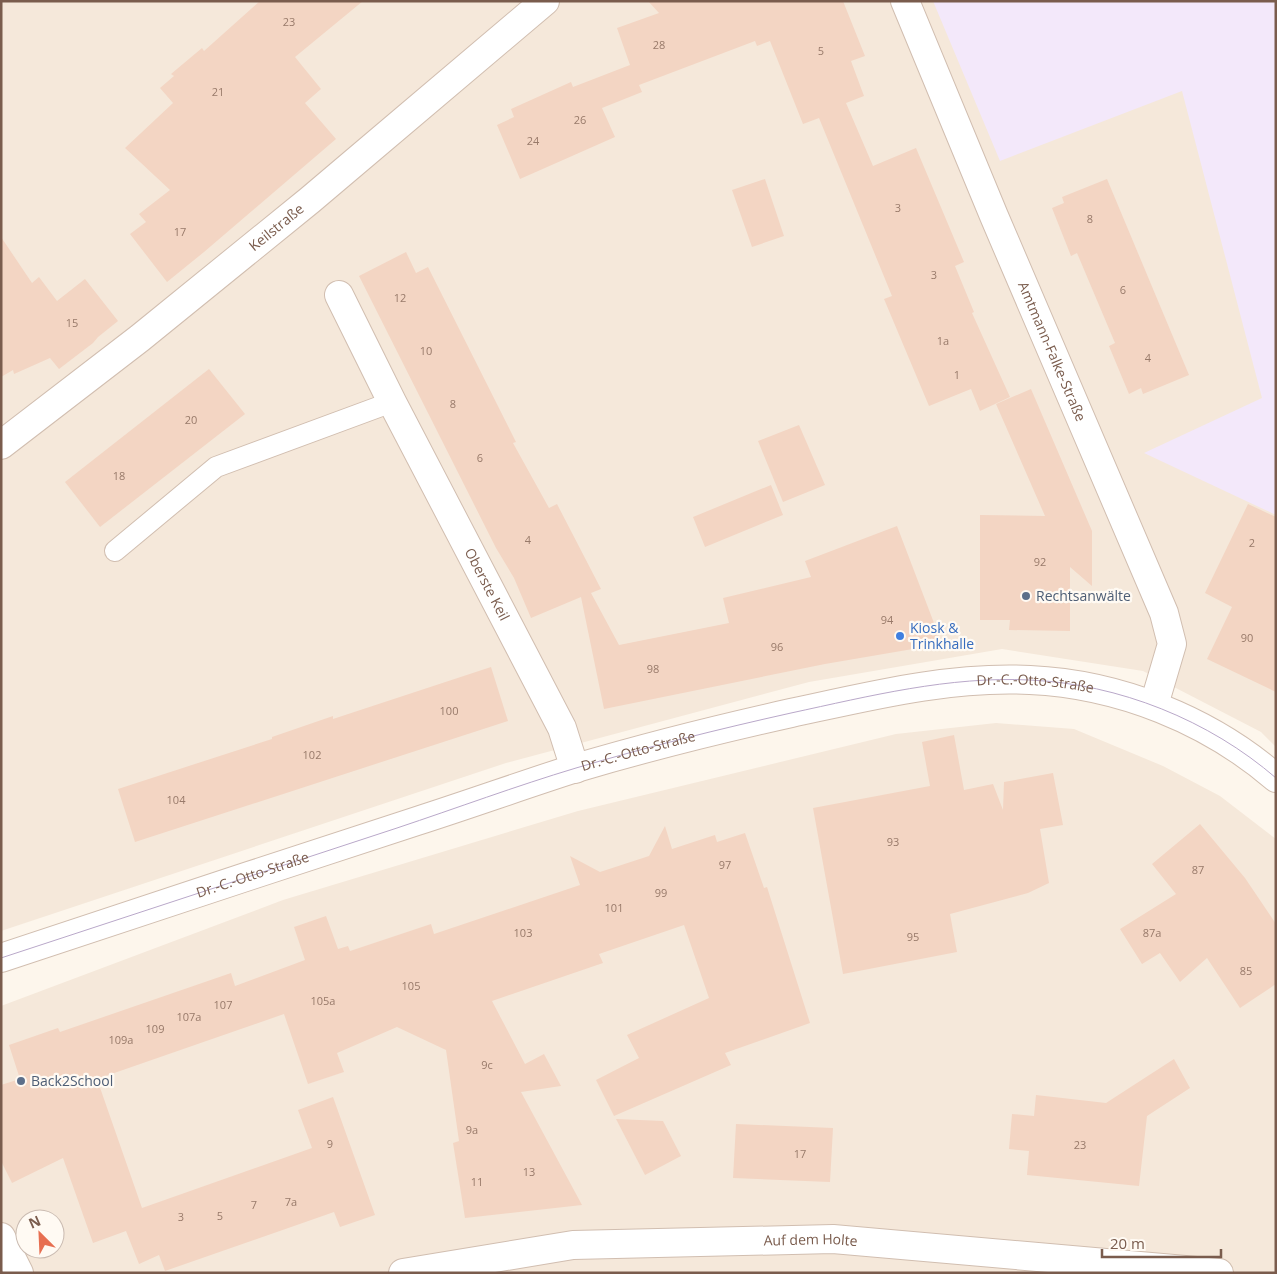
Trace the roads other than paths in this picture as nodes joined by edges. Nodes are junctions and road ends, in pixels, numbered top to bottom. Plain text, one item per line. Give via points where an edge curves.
1 (545, 1) edge
2 (905, 1) edge
3 (339, 295) dead end
4 (392, 402) junction
5 (1, 445) edge
6 (115, 552) dead end
7 (1154, 705) junction
8 (575, 769) junction
9 (1276, 778) edge
10 (1, 958) edge
11 (1, 1237) edge
12 (573, 1245) junction
13 (19, 1273) edge
14 (403, 1273) edge
15 (509, 1273) edge
16 (1219, 1273) edge

1 - 5 street, Keilstraße via 304,205
2 - 7 street, Amtmann-Falke-Straße via 1164,613 1172,644
3 - 4 street, Oberste Keil
4 - 6 lane via 216,468
4 - 8 street, Oberste Keil via 562,728
7 - 8 street, Dr.-C.-Otto-Straße via 1089,686 1031,680 968,680 896,691 725,727
7 - 9 street, Dr.-C.-Otto-Straße via 1218,737
8 - 10 street, Dr.-C.-Otto-Straße
11 - 13 street
12 - 14 street, Auf dem Holte
12 - 15 street
12 - 16 street, Auf dem Holte via 833,1240

